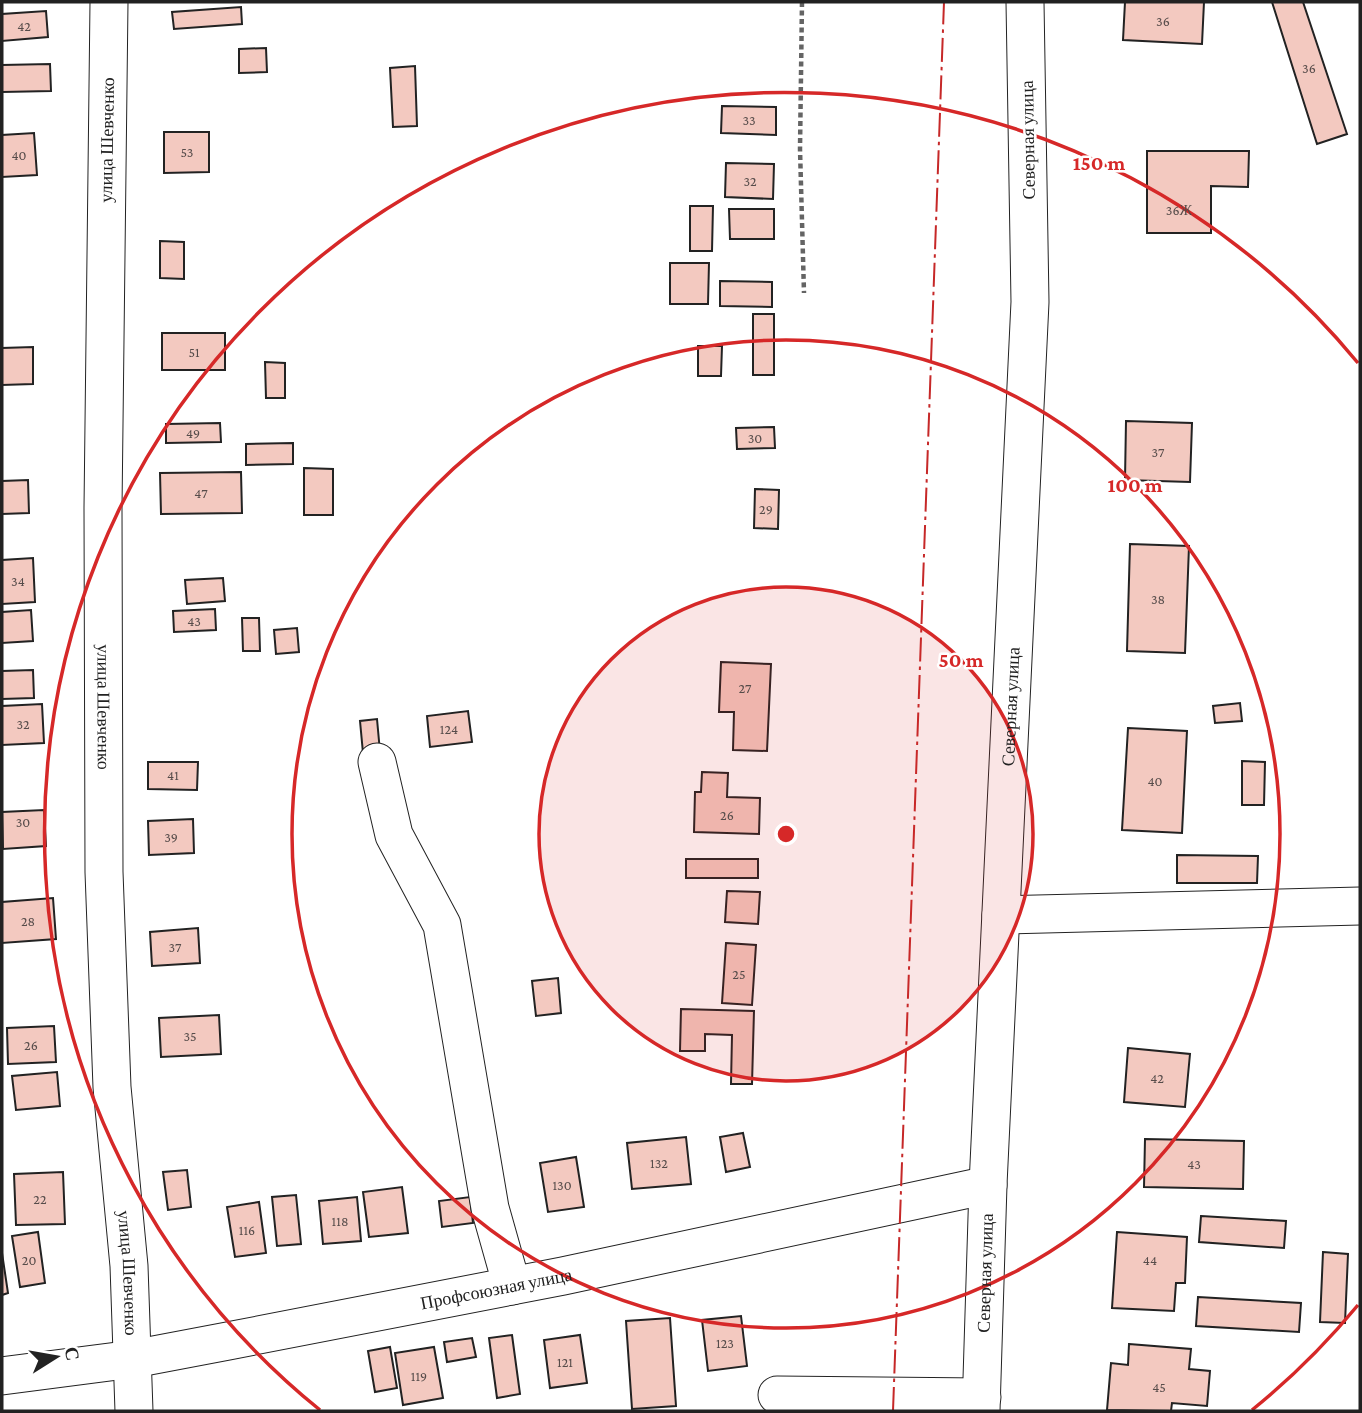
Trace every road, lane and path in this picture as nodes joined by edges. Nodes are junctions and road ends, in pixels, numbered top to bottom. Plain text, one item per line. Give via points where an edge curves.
1 (109, 2) edge
2 (802, 2) edge
3 (1025, 2) edge
4 (804, 293) dead end
5 (377, 762) dead end
6 (1360, 906) edge
7 (1001, 915) junction
8 (988, 1185) junction
9 (512, 1286) junction
10 (133, 1359) junction
11 (2, 1376) edge
12 (777, 1395) dead end
13 (982, 1404) edge
14 (134, 1411) edge

1 - 10 street, улица Шевченко via 104,872 112,1087
2 - 4 path
3 - 7 street, Северная улица via 1030,302
5 - 9 street via 394,835 442,925 490,1209
6 - 7 street
7 - 8 street, Северная улица
8 - 9 street, Профсоюзная улица
8 - 13 street, Северная улица
9 - 10 street, Профсоюзная улица
10 - 11 street, Профсоюзная улица
10 - 14 street, улица Шевченко
12 - 13 street

